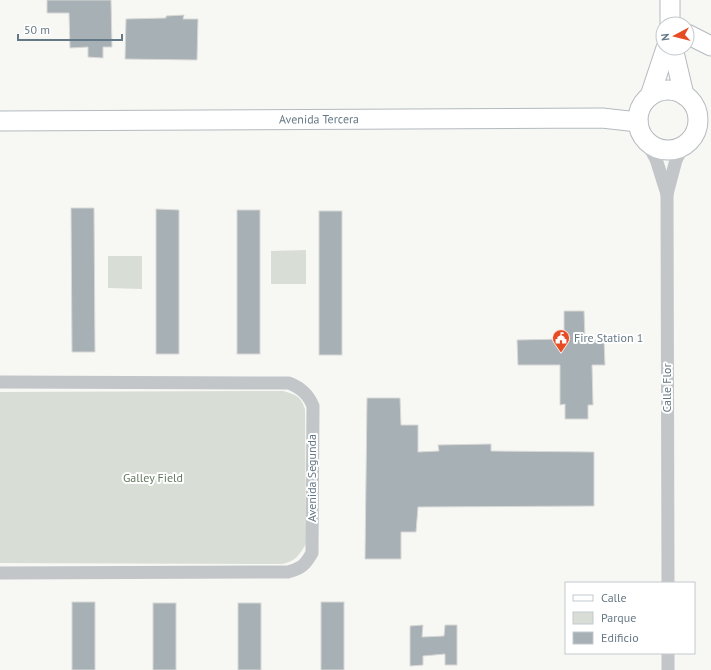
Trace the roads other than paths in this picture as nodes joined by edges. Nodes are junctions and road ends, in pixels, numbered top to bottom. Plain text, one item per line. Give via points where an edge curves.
1 (695, 39) edge
2 (711, 46) edge
3 (663, 56) edge
4 (675, 56) edge
5 (650, 96) junction
6 (688, 98) junction
7 (711, 106) edge
8 (0, 121) edge
9 (638, 122) junction
10 (711, 131) edge
11 (646, 141) junction
12 (687, 143) junction
13 (667, 194) junction
14 (0, 382) edge
15 (0, 573) edge
16 (668, 582) edge
17 (668, 654) edge
18 (668, 670) edge

1 - 2 street
3 - 5 street
4 - 6 street
5 - 6 street via 668,90
5 - 9 street via 643,103
6 - 7 street
6 - 12 street via 695,108 698,121 695,133
8 - 9 street, Avenida Tercera via 602,118
9 - 11 street
10 - 12 street
11 - 12 street via 664,150 674,150
11 - 13 street, Calle Flor via 656,159
12 - 13 street, Calle Flor via 676,160
13 - 16 street, Calle Flor
14 - 15 street, Avenida Segunda via 288,382 304,392 313,406 312,553 302,567 288,572
17 - 18 street

